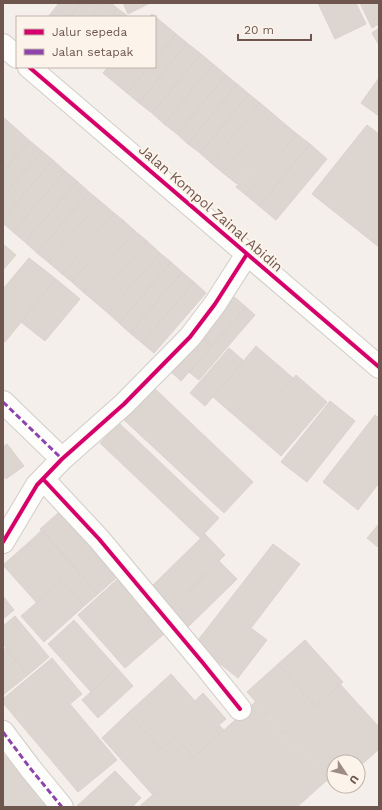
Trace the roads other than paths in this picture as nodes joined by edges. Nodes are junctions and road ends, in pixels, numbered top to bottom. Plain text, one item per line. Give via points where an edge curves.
1 (3, 45) edge
2 (16, 56) edge
3 (30, 68) edge
4 (247, 254) junction
5 (378, 362) edge
6 (3, 402) edge
7 (62, 459) junction
8 (43, 479) junction
9 (3, 542) edge
10 (240, 710) dead end
11 (3, 732) edge
12 (62, 807) edge

1 - 2 street
3 - 4 street, Jalan Kompol Zainal Abidin
4 - 5 street, Jalan Kompol Zainal Abidin
4 - 7 street via 190,337 124,404
6 - 7 street
7 - 8 street
8 - 9 street
8 - 10 street via 100,539
11 - 12 street

